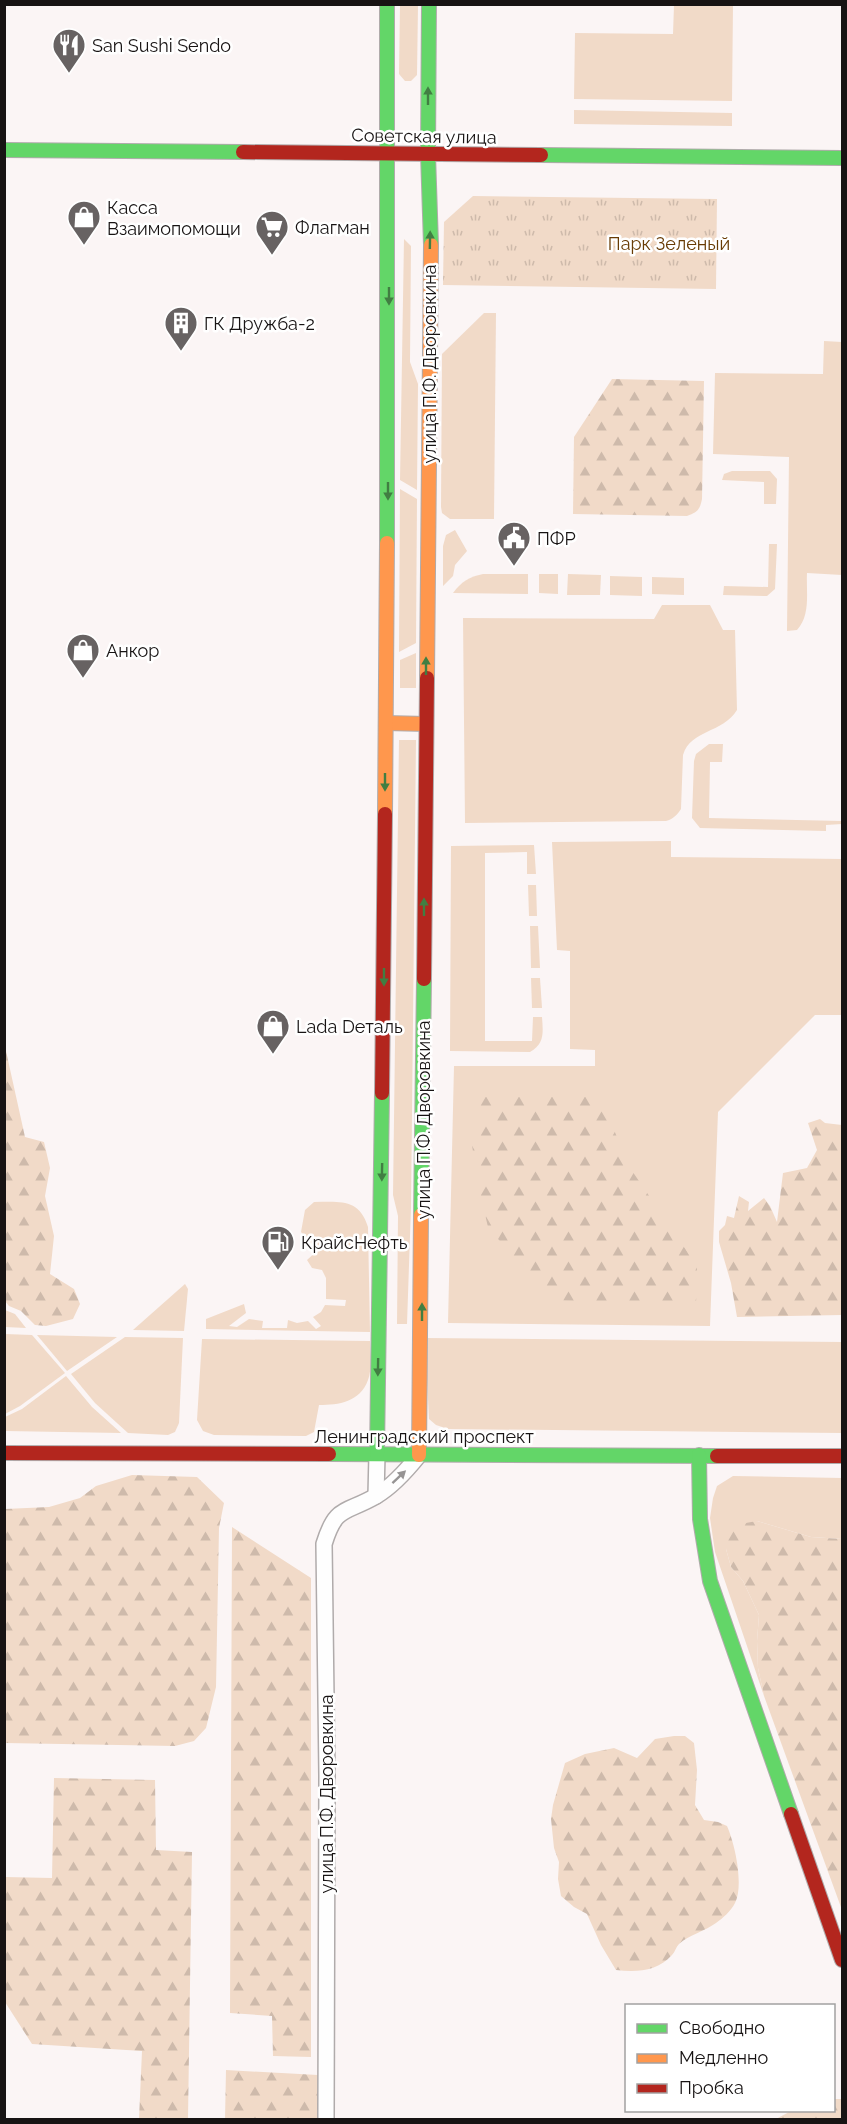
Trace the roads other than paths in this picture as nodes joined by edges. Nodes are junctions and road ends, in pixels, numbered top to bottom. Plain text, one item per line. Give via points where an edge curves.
1 (387, 4) edge
2 (429, 4) edge
3 (4, 150) edge
4 (386, 153) junction
5 (428, 154) junction
6 (843, 158) edge
7 (386, 723) junction
8 (426, 724) junction
9 (4, 1453) edge
10 (377, 1454) junction
11 (420, 1455) junction
12 (699, 1455) junction
13 (843, 1456) edge
14 (376, 1496) junction
15 (843, 1960) edge
16 (326, 2120) edge

1 - 4 street
5 -> 2 street, улица П.Ф. Дворовкина
3 - 4 street, Советская улица
4 - 5 street, Советская улица
4 -> 7 street
5 - 6 street, Советская улица
8 -> 5 street, улица П.Ф. Дворовкина
7 - 8 street
7 -> 10 street
11 -> 8 street, улица П.Ф. Дворовкина
9 - 10 street, Ленинградский проспект
10 - 11 street, Ленинградский проспект
10 - 14 street
11 - 12 street, Ленинградский проспект
14 -> 11 street, улица П.Ф. Дворовкина via 402,1476
12 - 13 street, Ленинградский проспект
12 - 15 street via 699,1516 710,1581
14 - 16 street, улица П.Ф. Дворовкина via 345,1509 330,1524 324,1544

